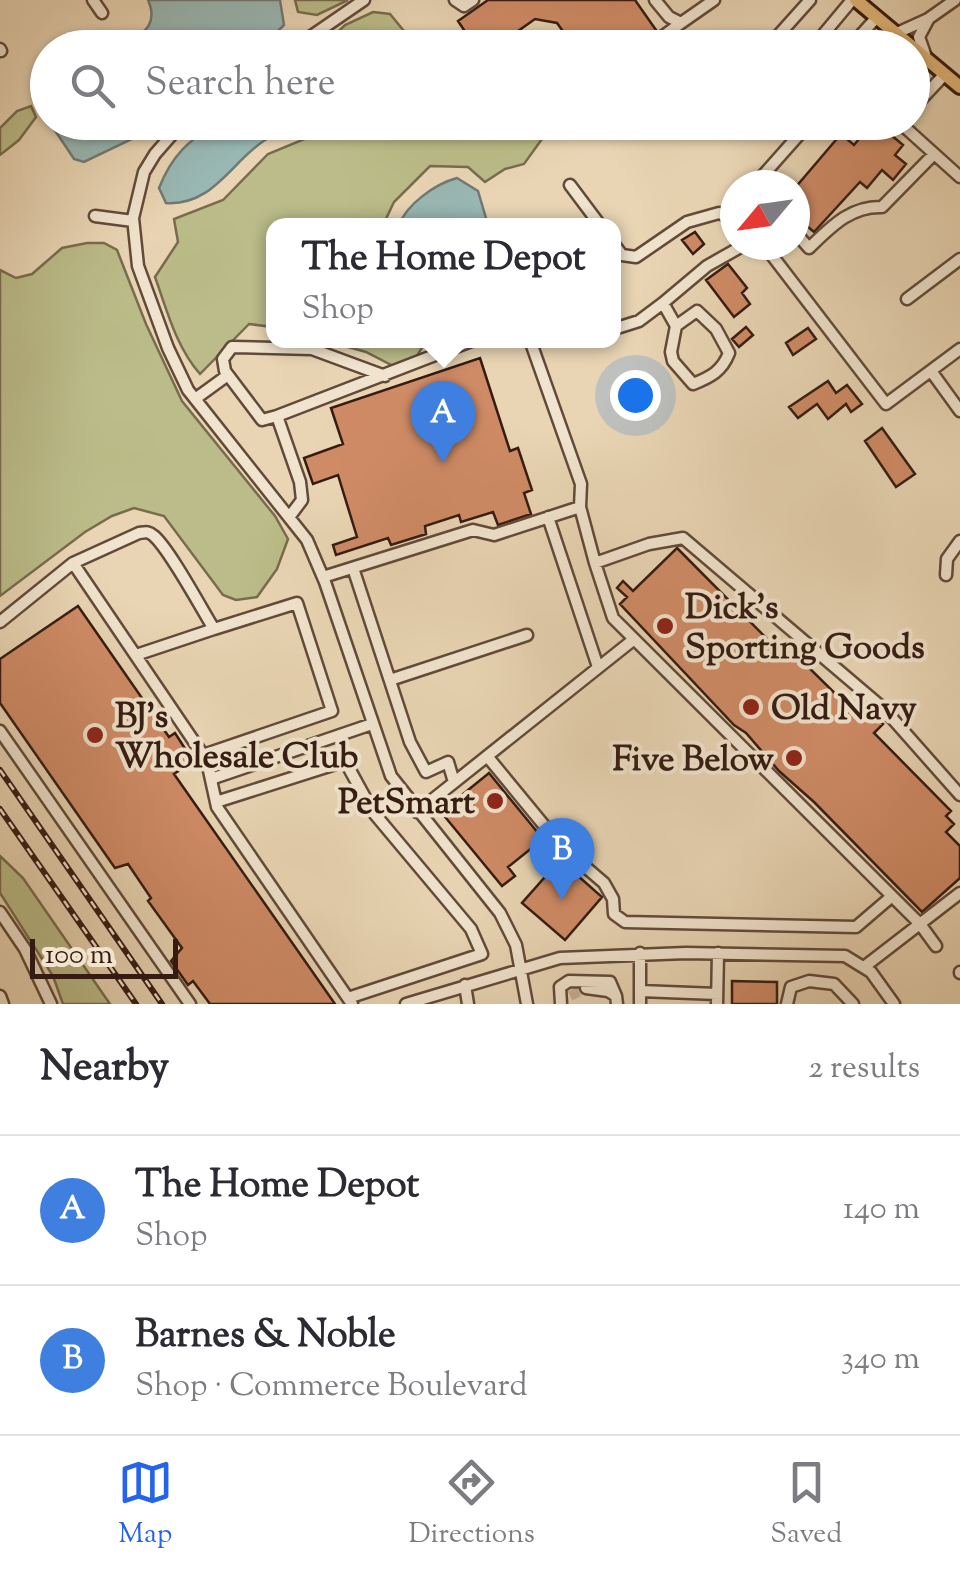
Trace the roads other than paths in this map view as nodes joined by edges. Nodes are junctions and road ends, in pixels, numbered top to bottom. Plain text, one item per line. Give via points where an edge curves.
1 (93, 0) edge
2 (364, 0) edge
3 (455, 0) edge
4 (473, 0) edge
5 (655, 0) edge
6 (810, 0) edge
7 (854, 0) edge
8 (956, 0) edge
9 (706, 2) edge
10 (102, 13) dead end
11 (877, 17) junction
12 (928, 19) junction
13 (682, 23) junction
14 (320, 30) edge
15 (672, 30) edge
16 (783, 30) edge
17 (828, 30) edge
18 (865, 30) edge
19 (893, 30) edge
20 (904, 30) edge
21 (923, 30) edge
22 (930, 60) edge
23 (955, 79) edge
24 (930, 96) edge
25 (167, 140) edge
26 (796, 140) edge
27 (919, 140) edge
28 (934, 154) junction
29 (768, 170) edge
30 (960, 177) edge
31 (570, 185) dead end
32 (720, 213) edge
33 (95, 216) dead end
34 (594, 218) edge
35 (133, 221) junction
36 (810, 247) edge
37 (621, 254) edge
38 (720, 259) edge
39 (960, 259) edge
40 (776, 260) edge
41 (907, 299) dead end
42 (663, 303) junction
43 (676, 326) junction
44 (621, 327) edge
45 (266, 348) edge
46 (277, 348) edge
47 (454, 348) edge
48 (533, 348) edge
49 (960, 349) edge
50 (931, 371) junction
51 (228, 375) junction
52 (386, 376) junction
53 (195, 399) junction
54 (960, 411) edge
55 (278, 416) junction
56 (580, 506) junction
57 (290, 516) junction
58 (548, 517) junction
59 (960, 541) edge
60 (73, 563) junction
61 (594, 564) junction
62 (353, 568) junction
63 (946, 575) dead end
64 (323, 577) junction
65 (0, 622) edge
66 (214, 629) junction
67 (527, 635) dead end
68 (633, 640) junction
69 (136, 655) junction
70 (598, 667) junction
71 (390, 680) junction
72 (372, 724) junction
73 (0, 731) edge
74 (202, 755) junction
75 (488, 756) junction
76 (211, 779) junction
77 (454, 782) junction
78 (960, 795) edge
79 (216, 802) junction
80 (417, 812) junction
81 (960, 893) edge
82 (892, 897) junction
83 (0, 912) edge
84 (920, 924) junction
85 (936, 946) dead end
86 (640, 953) junction
87 (718, 953) junction
88 (864, 967) junction
89 (522, 968) junction
90 (466, 985) junction
91 (586, 988) dead end
92 (640, 991) junction
93 (0, 996) edge
94 (717, 999) edge
95 (616, 1000) edge
96 (350, 1001) edge
97 (565, 1002) edge
98 (3, 1004) edge
99 (51, 1004) edge
100 (190, 1004) edge
101 (406, 1004) edge
102 (468, 1004) edge
103 (527, 1004) edge
104 (640, 1004) edge
105 (787, 1004) edge
106 (853, 1004) edge
107 (894, 1004) edge

1 - 10 street
2 - 14 street
3 - 4 street via 464,6
5 - 13 street
6 - 16 street
7 - 11 main road
7 - 17 street
8 - 12 street
9 - 13 street
11 - 18 street
11 - 19 main road
12 - 20 street
12 - 21 street
13 - 15 street
22 - 23 main road
23 - 24 street
25 - 35 street via 144,172
26 - 29 street
27 - 28 street
28 - 30 street
28 - 36 street via 882,207 845,214
31 - 34 street
32 - 37 street via 687,222 636,257
33 - 35 street
35 - 53 street via 143,280
38 - 42 street
39 - 41 street
40 - 50 street via 886,404
42 - 43 street
42 - 44 street
43 - 43 street via 671,352 692,384 724,366 729,353 697,311
45 - 51 street via 232,347 223,359
46 - 52 street via 312,349
47 - 52 street
48 - 56 street via 581,484
49 - 50 street
50 - 54 street
51 - 53 street
51 - 55 street via 262,420
52 - 55 street
53 - 57 street
55 - 57 street via 300,482 302,500
56 - 58 street
56 - 61 street
57 - 64 street
58 - 62 street via 494,536 473,530
58 - 70 street
59 - 63 street via 947,559
60 - 65 street
60 - 66 street via 138,532 153,535
60 - 69 street
61 - 68 street via 608,610
61 - 78 street via 682,538 884,708
62 - 64 street
62 - 71 street
64 - 72 street
66 - 69 street
66 - 74 street via 297,603 332,711
67 - 71 street
68 - 70 street
68 - 82 street
69 - 74 street
70 - 75 street
71 - 77 street via 426,772 448,762
72 - 76 street
72 - 80 street via 392,776
73 - 100 street
74 - 76 street
75 - 77 street
75 - 82 street via 561,846 604,882 614,914 625,922 856,926
76 - 79 street
77 - 80 street
79 - 96 street
79 - 96 street via 345,761 390,836 471,929 482,954
80 - 89 street via 492,901
81 - 84 street
82 - 84 street
83 - 99 street
84 - 85 street
84 - 88 street
86 - 87 street
86 - 89 street via 573,956
86 - 92 street
87 - 88 street via 829,954
87 - 94 street
88 - 107 street
89 - 90 street
89 - 103 street
90 - 101 street
90 - 102 street
91 - 95 street via 608,991
92 - 94 street
92 - 104 street
93 - 98 street
95 - 97 street via 610,982 568,981 560,987
105 - 106 street via 791,987 809,981 834,984

